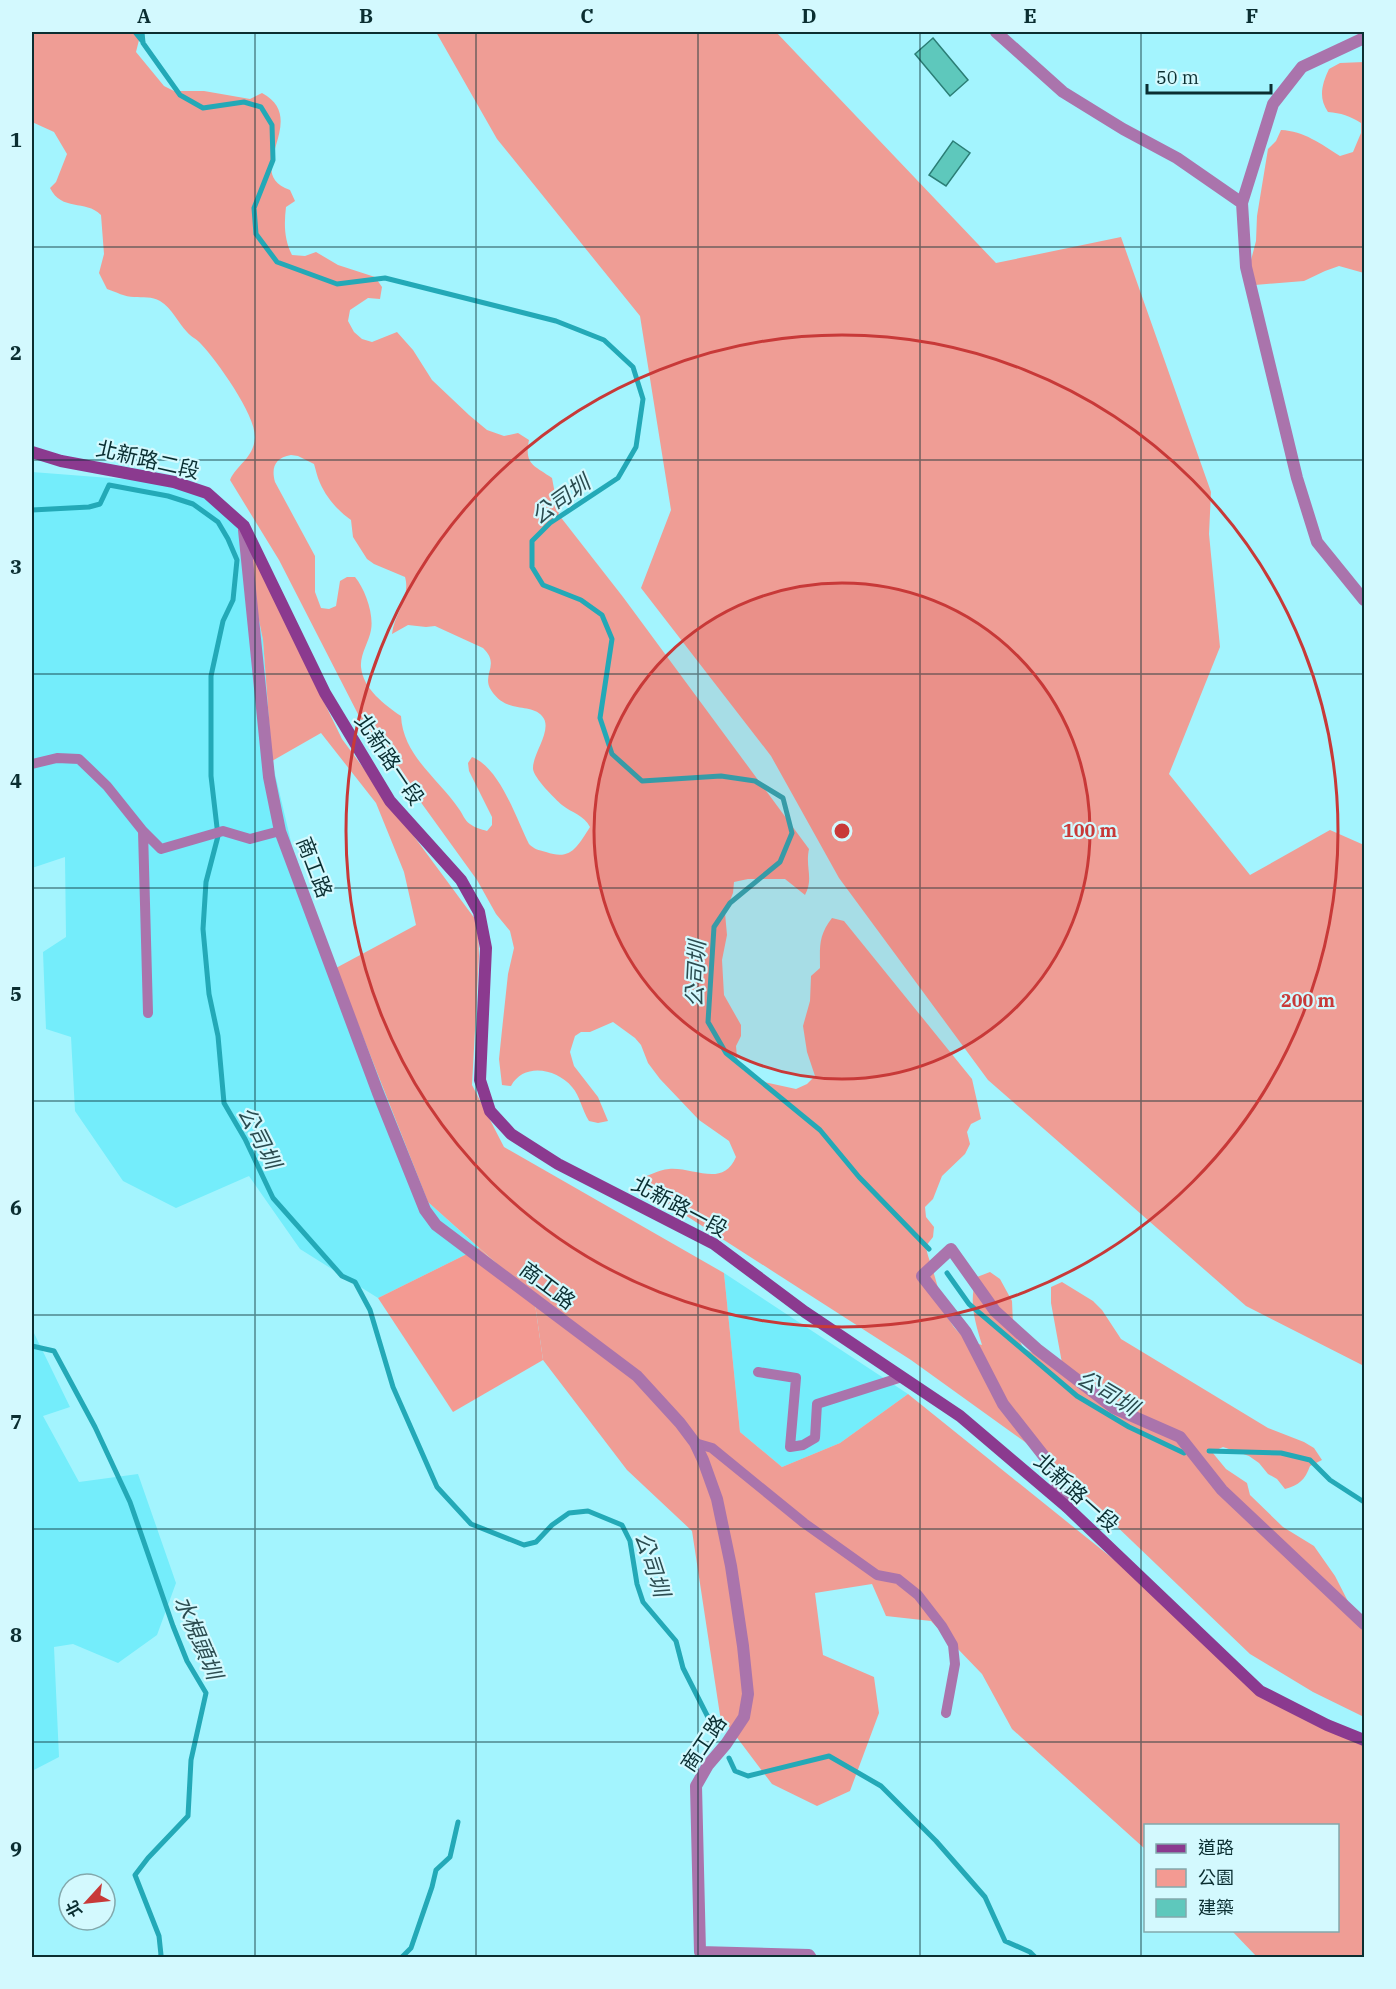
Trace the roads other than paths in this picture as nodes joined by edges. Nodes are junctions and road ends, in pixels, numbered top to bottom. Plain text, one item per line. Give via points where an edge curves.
1 (996, 32) edge
2 (1365, 38) edge
3 (1242, 203) junction
4 (32, 452) edge
5 (244, 526) junction
6 (1365, 600) edge
7 (32, 764) edge
8 (143, 831) junction
9 (280, 831) junction
10 (148, 1013) dead end
11 (758, 1372) dead end
12 (902, 1377) junction
13 (695, 1443) junction
14 (1067, 1507) junction
15 (1365, 1624) edge
16 (946, 1713) dead end
17 (1365, 1740) edge
18 (812, 1958) edge

1 - 3 street via 1063,92 1177,158
2 - 3 street via 1302,67 1273,104
3 - 6 street via 1246,267 1297,478 1317,542
4 - 5 main road, 北新路二段 via 174,482 207,493
5 - 9 street, 商工路 via 269,777
5 - 12 main road, 北新路一段 via 325,693 390,801 461,880 479,912 486,948 480,1080 490,1111 511,1134 558,1164 714,1244
7 - 8 lane via 57,758 79,759
8 - 9 lane via 161,849 222,831 250,839
8 - 10 lane
9 - 13 street, 商工路 via 425,1210 436,1225 637,1376
11 - 12 lane via 796,1378 790,1446 803,1445 815,1438 816,1404
12 - 14 main road, 北新路一段 via 960,1416
13 - 16 lane via 712,1448 804,1523 877,1575 898,1579 918,1595 953,1645 955,1664
13 - 18 street, 商工路 via 717,1499 732,1566 748,1694 744,1717 696,1786 700,1952
14 - 15 street via 1047,1460 1003,1404 966,1332 922,1276 951,1249 995,1311 1114,1408 1180,1437 1222,1490
14 - 17 main road, 北新路一段 via 1260,1691

